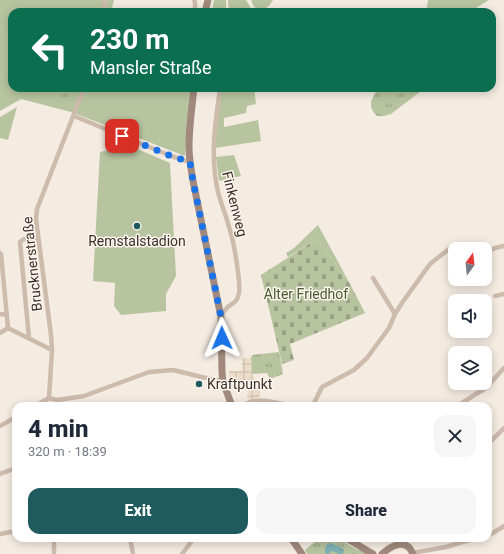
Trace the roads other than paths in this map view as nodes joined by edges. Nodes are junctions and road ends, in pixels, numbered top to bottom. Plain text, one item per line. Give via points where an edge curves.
1 (194, 0) edge
2 (195, 8) dead end
3 (83, 92) edge
4 (194, 92) edge
5 (220, 92) edge
6 (74, 116) junction
7 (190, 162) junction
8 (39, 241) junction
9 (504, 246) edge
10 (448, 250) edge
11 (492, 250) edge
12 (0, 252) edge
13 (373, 278) dead end
14 (504, 294) edge
15 (495, 296) dead end
16 (0, 314) edge
17 (395, 314) junction
18 (7, 315) junction
19 (221, 317) junction
20 (8, 328) junction
21 (0, 333) edge
22 (29, 338) junction
23 (52, 350) junction
24 (504, 368) edge
25 (223, 380) junction
26 (49, 398) junction
27 (42, 402) edge
28 (231, 402) edge
29 (249, 402) edge
30 (270, 402) edge
31 (314, 402) edge
32 (463, 402) edge
33 (12, 419) edge
34 (0, 426) edge
35 (504, 428) edge
36 (492, 440) edge
37 (12, 470) edge
38 (0, 474) edge
39 (504, 526) edge
40 (12, 532) edge
41 (492, 533) edge
42 (0, 534) edge
43 (54, 542) edge
44 (131, 542) edge
45 (191, 542) edge
46 (294, 542) edge
47 (353, 542) edge
48 (405, 542) edge
49 (463, 542) edge
50 (413, 553) edge
51 (54, 554) edge
52 (133, 554) edge
53 (182, 554) edge
54 (302, 554) edge
55 (373, 554) edge
56 (382, 554) edge

1 - 2 street
3 - 6 street, Brucknerstraße
4 - 7 street via 189,135
5 - 19 street, Finkenweg via 215,121 215,174 219,197 230,228 240,287 236,302 226,308
6 - 7 street
6 - 8 street, Brucknerstraße via 37,209
7 - 19 street
8 - 22 street via 24,239 20,242
8 - 23 street, Brucknerstraße
9 - 11 street
10 - 17 street via 430,264
12 - 18 street
13 - 17 street
14 - 15 street
16 - 18 street
17 - 31 street via 389,328 367,358 354,370 322,386
18 - 20 street
19 - 25 street
20 - 21 street
20 - 22 street
22 - 23 street
23 - 26 street, Brucknerstraße
24 - 32 street via 487,386
25 - 26 street via 173,370 149,372 84,396 57,400
25 - 28 street
26 - 27 street
29 - 30 street
33 - 34 street
35 - 36 street
37 - 38 street
39 - 41 street
40 - 42 street
43 - 51 street
44 - 52 street
45 - 53 street
46 - 54 street
47 - 55 street
48 - 50 street
48 - 56 street via 388,548
49 - 50 street

